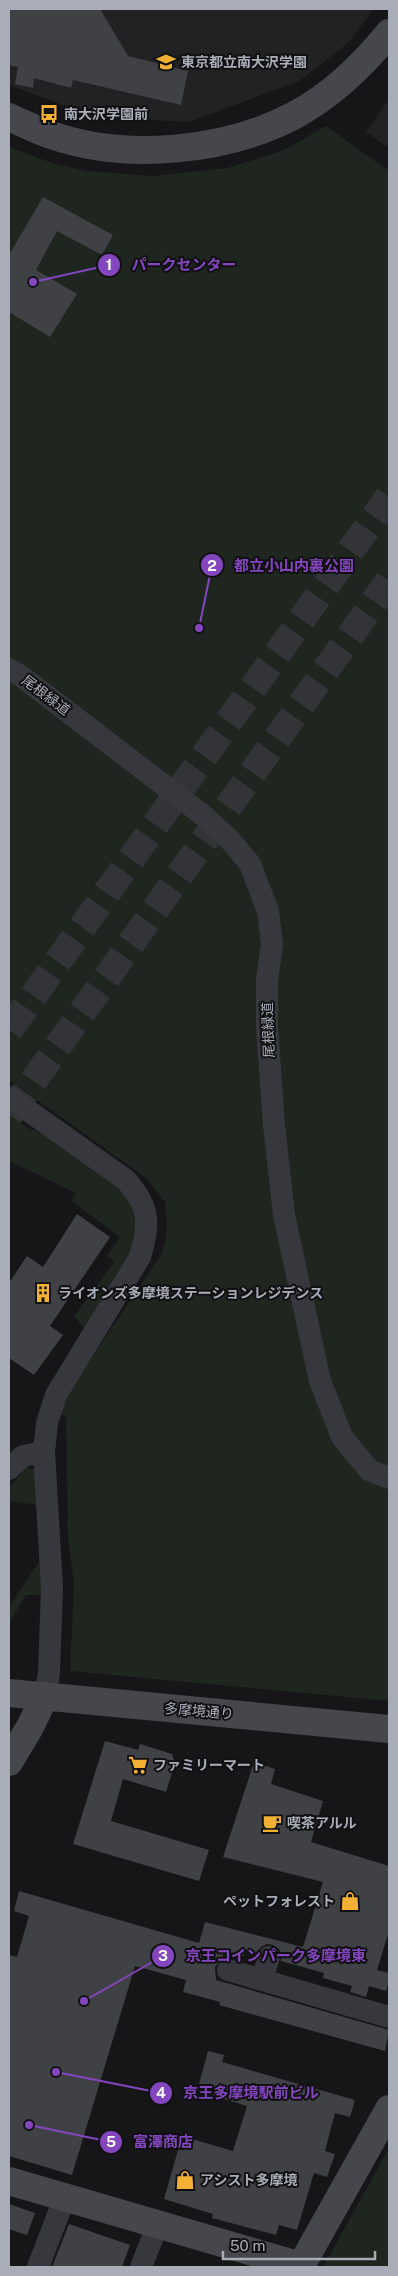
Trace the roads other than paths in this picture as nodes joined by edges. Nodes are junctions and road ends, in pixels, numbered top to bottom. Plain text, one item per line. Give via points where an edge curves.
1 (389, 33) edge
2 (9, 117) edge
3 (9, 669) edge
4 (9, 1097) edge
5 (44, 1452) junction
6 (9, 1469) edge
7 (389, 1478) edge
8 (9, 1693) edge
9 (45, 1696) junction
10 (389, 1729) edge
11 (9, 1762) edge
12 (269, 1957) dead end
13 (228, 1970) dead end
14 (262, 1979) junction
15 (389, 2017) edge
16 (389, 2109) edge
17 (9, 2181) edge
18 (65, 2197) junction
19 (158, 2224) junction
20 (38, 2267) edge
21 (142, 2267) edge
22 (301, 2267) edge

1 - 2 street via 354,72 296,114 220,142 165,150 108,147 52,135
3 - 7 street, 尾根緑道 via 204,816 250,864 268,911 271,936 267,981 269,1062 281,1188 293,1263 320,1381 342,1437 369,1470
4 - 5 street via 126,1180 147,1212 147,1234 140,1257 56,1395 47,1423
5 - 6 street via 23,1456
5 - 9 street via 52,1588 49,1673
8 - 9 street, 多摩境通り
9 - 10 street, 多摩境通り
9 - 11 street
12 - 14 street
13 - 14 street
14 - 15 street
16 - 22 street
17 - 18 street
18 - 19 street
18 - 20 street
19 - 21 street
19 - 22 street

